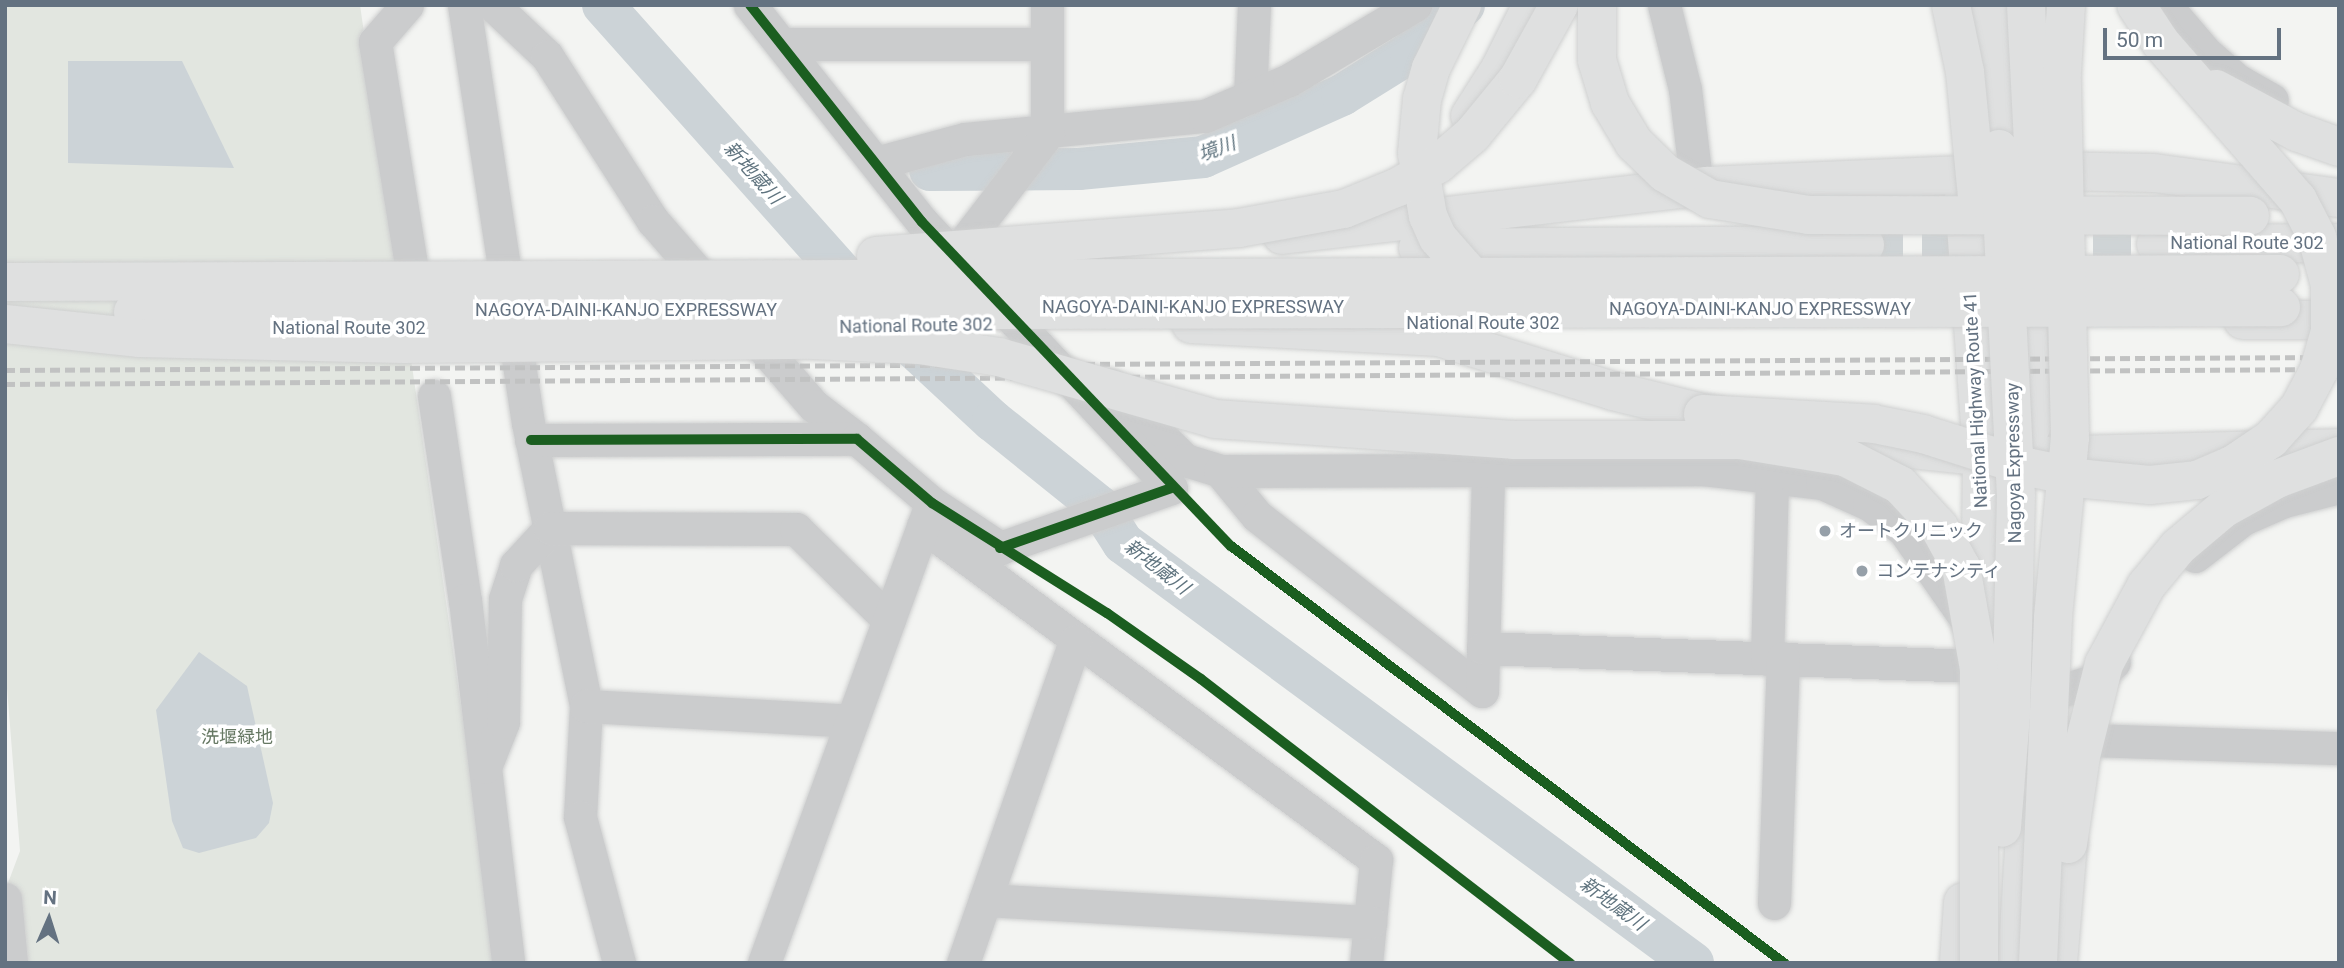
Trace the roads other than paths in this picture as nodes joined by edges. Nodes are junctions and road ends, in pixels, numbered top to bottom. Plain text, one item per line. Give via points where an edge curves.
1 (407, 5) edge
2 (464, 5) edge
3 (494, 5) edge
4 (750, 5) edge
5 (1047, 5) edge
6 (1254, 5) edge
7 (1415, 5) edge
8 (1462, 5) edge
9 (1532, 5) edge
10 (1559, 5) edge
11 (1597, 5) edge
12 (1664, 5) edge
13 (1951, 5) edge
14 (1962, 5) edge
15 (1991, 5) edge
16 (2026, 5) edge
17 (2066, 5) edge
18 (2136, 5) edge
19 (2165, 5) edge
20 (2049, 23) edge
21 (782, 44) junction
22 (1045, 44) junction
23 (2187, 72) junction
24 (1250, 97) junction
25 (2331, 131) edge
26 (1046, 134) junction
27 (876, 163) junction
28 (2034, 172) junction
29 (2154, 173) junction
30 (1962, 175) junction
31 (1697, 188) junction
32 (2339, 198) edge
33 (1370, 200) junction
34 (2339, 219) edge
35 (1261, 243) junction
36 (2339, 243) edge
37 (2156, 244) tunnel mouth
38 (1865, 245) tunnel mouth
39 (5, 257) edge
40 (953, 257) junction
41 (2339, 274) edge
42 (414, 276) dead end
43 (630, 279) junction
44 (5, 282) edge
45 (2339, 305) edge
46 (5, 313) edge
47 (2157, 320) dead end
48 (2339, 320) edge
49 (1869, 321) dead end
50 (5, 326) edge
51 (1261, 327) junction
52 (2339, 329) edge
53 (1041, 350) junction
54 (434, 396) dead end
55 (1647, 400) junction
56 (1379, 429) junction
57 (857, 439) junction
58 (531, 440) junction
59 (1838, 443) junction
60 (2339, 448) edge
61 (2002, 450) junction
62 (2060, 456) junction
63 (2339, 457) edge
64 (1662, 469) junction
65 (1220, 471) junction
66 (1488, 472) junction
67 (1772, 475) junction
68 (2339, 487) edge
69 (928, 514) junction
70 (550, 528) junction
71 (889, 620) junction
72 (2056, 624) junction
73 (1075, 640) junction
74 (1483, 648) junction
75 (1978, 651) junction
76 (1775, 658) junction
77 (2057, 692) junction
78 (586, 705) junction
79 (852, 721) junction
80 (2056, 739) junction
81 (2339, 748) edge
82 (485, 767) junction
83 (5, 899) edge
84 (985, 900) junction
85 (1774, 903) dead end
86 (1370, 922) junction
87 (2022, 959) edge
88 (11, 963) edge
89 (508, 963) edge
90 (619, 963) edge
91 (764, 963) edge
92 (963, 963) edge
93 (1366, 963) edge
94 (1959, 963) edge
95 (1979, 963) edge
96 (2058, 963) edge

1 - 42 street via 376,41
2 - 58 street
3 - 57 street via 547,56 653,221 814,406
4 - 21 street
5 - 22 street
6 - 24 street
7 - 24 street via 1289,80
8 - 52 highway, bridge via 1431,68 1422,99 1417,153 1428,216 1452,258 1476,284 1496,300 1544,322 1590,331 1670,335
9 - 33 highway, bridge via 1500,69 1458,132 1434,157
10 - 33 highway, bridge via 1518,79 1472,135 1438,164
11 - 34 highway, bridge via 1597,60 1616,113 1634,143 1665,173 1710,199 1809,215
12 - 31 street via 1685,89
13 - 61 highway, bridge via 1965,72
14 - 30 highway, National Highway Route 41
15 - 61 highway, Nagoya Expressway, bridge
16 - 72 highway, Nagoya Expressway, bridge
17 - 72 highway, bridge via 2063,72 2070,438
18 - 23 highway, bridge
19 - 25 street via 2237,80
20 - 28 highway via 2024,114
21 - 22 street
21 - 27 street
22 - 26 street
23 - 25 highway, bridge via 2237,102
23 - 56 highway, bridge via 2298,200 2317,237 2330,285 2330,331 2319,370 2299,408 2271,439 2234,464 2197,480 2150,485 2086,479 1874,424 1740,414 1515,418
24 - 26 street via 1205,116
25 - 29 street via 2268,161
26 - 27 street via 965,139
26 - 40 street
27 - 40 street
28 - 29 highway
28 - 30 highway
28 - 61 highway via 2032,425 2022,448
28 - 62 highway
29 - 32 highway
30 - 31 highway
30 - 61 highway, National Highway Route 41
31 - 35 highway
33 - 43 highway, bridge via 1313,217 1252,226
35 - 38 highway
35 - 39 highway, bridge via 1025,253
36 - 37 highway, National Route 302
40 - 53 street
41 - 43 highway, NAGOYA-DAINI-KANJO EXPRESSWAY, bridge
43 - 44 highway, NAGOYA-DAINI-KANJO EXPRESSWAY, bridge
45 - 46 highway, NAGOYA-DAINI-KANJO EXPRESSWAY, bridge
47 - 48 highway
49 - 51 highway, National Route 302
50 - 51 highway, National Route 302, bridge via 1179,323
50 - 56 highway, bridge via 140,338 404,344 813,340 919,345 999,357 1203,417
51 - 55 highway via 1439,337
53 - 65 street via 1077,358 1185,460
53 - 69 street via 1171,488 1000,548
54 - 82 street
55 - 59 highway
55 - 64 street
56 - 95 highway, bridge via 1513,440 1741,440 1845,457 1900,485 1939,527 1955,557 1972,616 1979,669
57 - 58 street
57 - 69 street
58 - 70 street
59 - 61 highway
59 - 67 street
60 - 62 highway
61 - 62 highway
61 - 75 highway, National Highway Route 41
61 - 87 highway, Nagoya Expressway, bridge
62 - 72 highway
63 - 96 highway, bridge via 2277,479 2223,509 2178,547 2118,631 2104,664 2081,756
64 - 66 street
64 - 67 street
65 - 66 street
65 - 74 street via 1257,516 1482,691
66 - 74 street
67 - 75 street via 1822,483 1868,504 1905,530
67 - 76 street
68 - 77 street via 2284,501 2244,519 2212,541 2158,593 2105,674
69 - 71 street
69 - 73 street
70 - 71 street via 796,529
70 - 78 street
70 - 82 street via 516,565 505,599 503,722
71 - 79 street
72 - 77 highway
72 - 87 highway, Nagoya Expressway, bridge
73 - 84 street
73 - 86 street via 1376,860
74 - 76 street
75 - 76 street
75 - 94 highway, National Highway Route 41
76 - 85 street
77 - 80 highway
78 - 79 street
78 - 90 street via 580,817
79 - 91 street
80 - 81 street
80 - 87 highway
82 - 89 street
83 - 88 street
84 - 86 street
84 - 92 street
86 - 93 street

